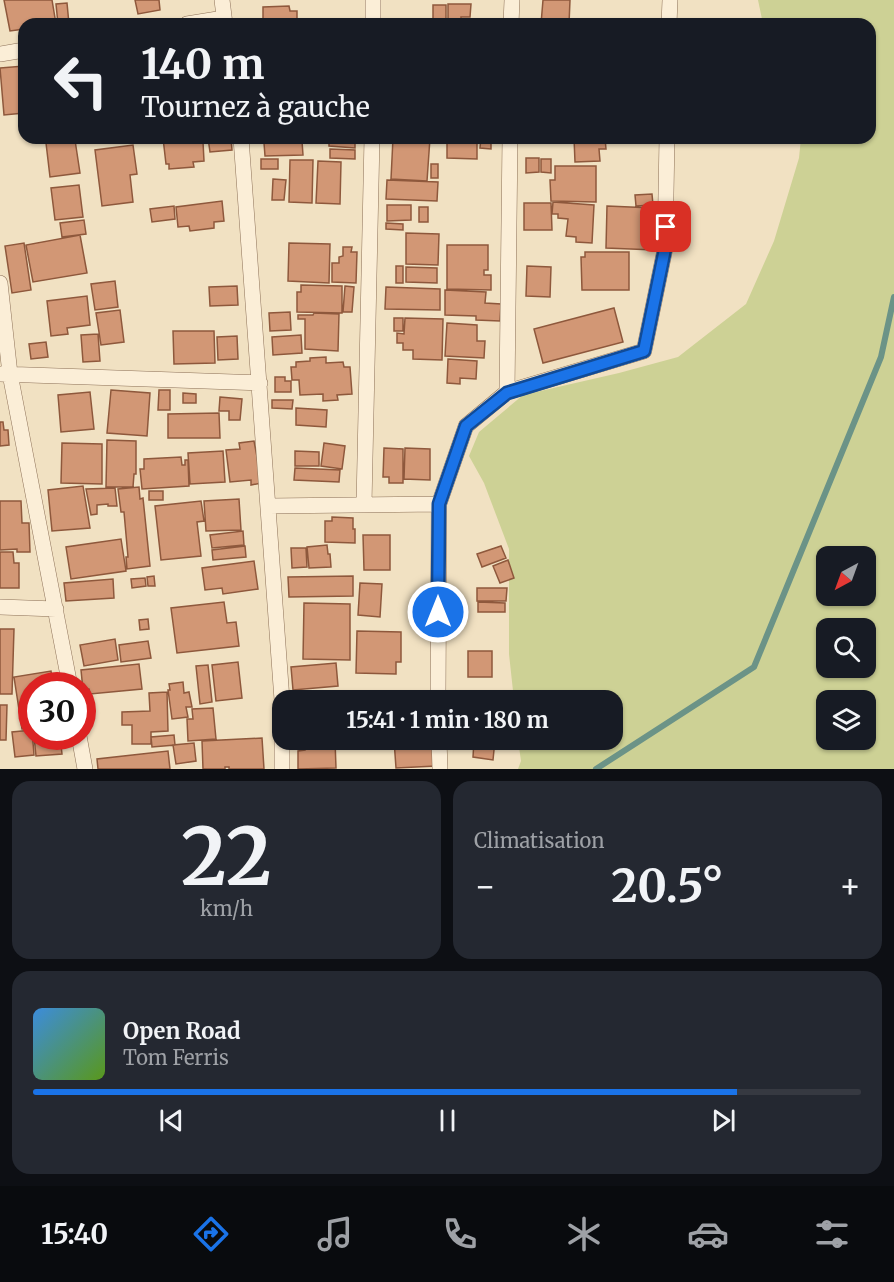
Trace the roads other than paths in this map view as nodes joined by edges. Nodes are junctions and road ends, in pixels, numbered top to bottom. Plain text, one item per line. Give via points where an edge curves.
1 (222, 0) edge
2 (373, 0) edge
3 (512, 0) edge
4 (670, 0) edge
5 (225, 18) edge
6 (373, 18) edge
7 (511, 18) edge
8 (669, 18) edge
9 (18, 51) edge
10 (0, 54) edge
11 (241, 144) edge
12 (372, 144) edge
13 (510, 144) edge
14 (667, 144) edge
15 (0, 283) edge
16 (5, 374) edge
17 (260, 383) junction
18 (507, 393) junction
19 (364, 504) junction
20 (439, 504) junction
21 (268, 506) junction
22 (0, 607) edge
23 (56, 609) junction
24 (67, 672) edge
25 (281, 690) edge
26 (438, 690) edge
27 (82, 750) edge
28 (282, 750) edge
29 (439, 750) edge
30 (85, 769) edge
31 (282, 769) edge
32 (440, 769) edge

1 - 5 street
2 - 6 street
3 - 7 street
4 - 8 street
9 - 10 street
11 - 17 street
12 - 19 street
13 - 18 street
14 - 18 street via 665,249 644,351
15 - 16 street
16 - 17 street
16 - 23 street
17 - 21 street
18 - 20 street via 466,426
19 - 20 street
19 - 21 street
20 - 26 street
21 - 25 street
22 - 23 street
23 - 24 street
27 - 30 street
28 - 31 street
29 - 32 street

